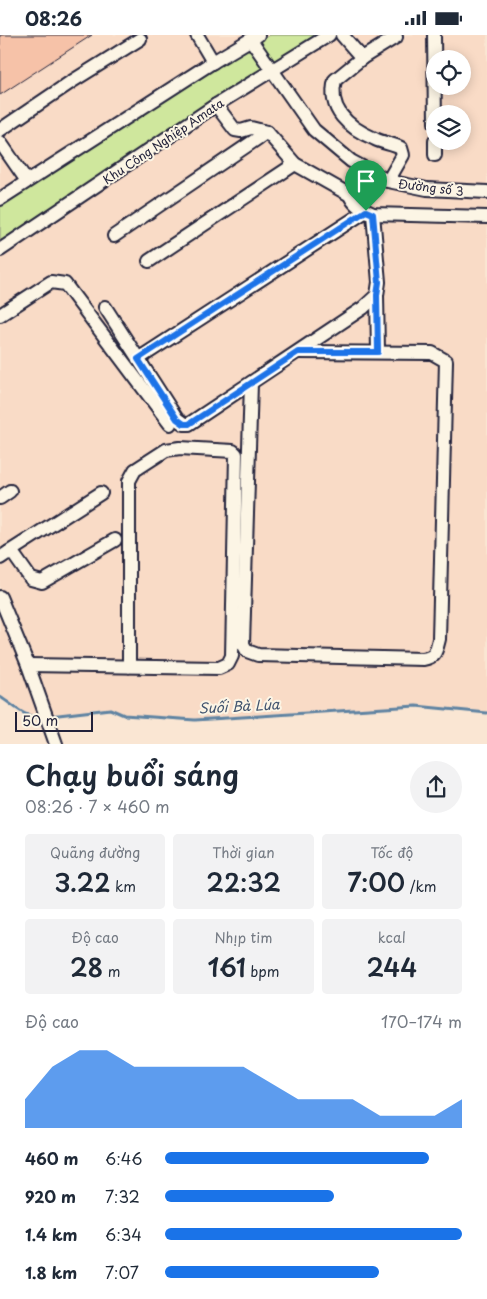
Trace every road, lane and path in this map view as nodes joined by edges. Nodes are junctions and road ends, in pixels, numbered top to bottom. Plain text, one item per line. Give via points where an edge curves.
1 (197, 35) edge
2 (328, 35) edge
3 (342, 35) edge
4 (434, 35) edge
5 (255, 37) edge
6 (396, 37) dead end
7 (140, 39) dead end
8 (362, 58) junction
9 (213, 62) junction
10 (272, 71) junction
11 (216, 105) junction
12 (435, 105) edge
13 (0, 130) edge
14 (267, 133) junction
15 (0, 142) edge
16 (436, 150) edge
17 (436, 155) dead end
18 (295, 164) junction
19 (365, 169) junction
20 (27, 181) junction
21 (388, 181) junction
22 (487, 192) edge
23 (350, 195) junction
24 (0, 199) edge
25 (369, 213) junction
26 (487, 217) edge
27 (114, 236) dead end
28 (0, 250) edge
29 (149, 261) dead end
30 (377, 295) junction
31 (105, 307) dead end
32 (0, 315) edge
33 (298, 352) junction
34 (378, 352) junction
35 (138, 359) junction
36 (251, 383) junction
37 (170, 424) dead end
38 (101, 493) dead end
39 (115, 540) dead end
40 (4, 555) edge
41 (0, 597) edge
42 (28, 665) junction
43 (129, 667) junction
44 (54, 740) edge

1 - 9 street
2 - 10 street, Khu Công Nghiệp Amata
3 - 8 street
4 - 12 street
5 - 9 street
5 - 10 street, Đường số 3
6 - 8 street
7 - 13 street
8 - 21 street via 335,80 333,97 338,111 353,128 376,140 401,147 403,155
9 - 20 street
10 - 11 street, Khu Công Nghiệp Amata
10 - 19 street, Đường số 3 via 314,130 341,155
11 - 14 street via 235,129 259,129
11 - 28 street, Khu Công Nghiệp Amata
14 - 18 street
14 - 27 street
15 - 20 street
16 - 17 street
18 - 23 street
18 - 29 street
19 - 21 street, Đường số 3
19 - 23 street
20 - 24 street
21 - 22 street, Đường số 3 via 427,189
23 - 25 street via 353,202
25 - 26 street
25 - 30 street via 379,282
25 - 35 street
30 - 33 street via 363,309
30 - 34 street
31 - 35 street
32 - 37 street via 51,282 65,284
33 - 34 street
33 - 36 street
34 - 36 street via 432,353 446,361 439,639 436,653 431,658 258,655 247,651 243,644
35 - 36 street via 177,419 184,424 189,424
38 - 40 street
39 - 40 street via 42,582 30,579 14,555
41 - 42 street
42 - 43 street
42 - 44 street
43 - 43 street via 129,481 135,470 166,450 180,447 232,451 236,454 232,656 228,664 219,669

